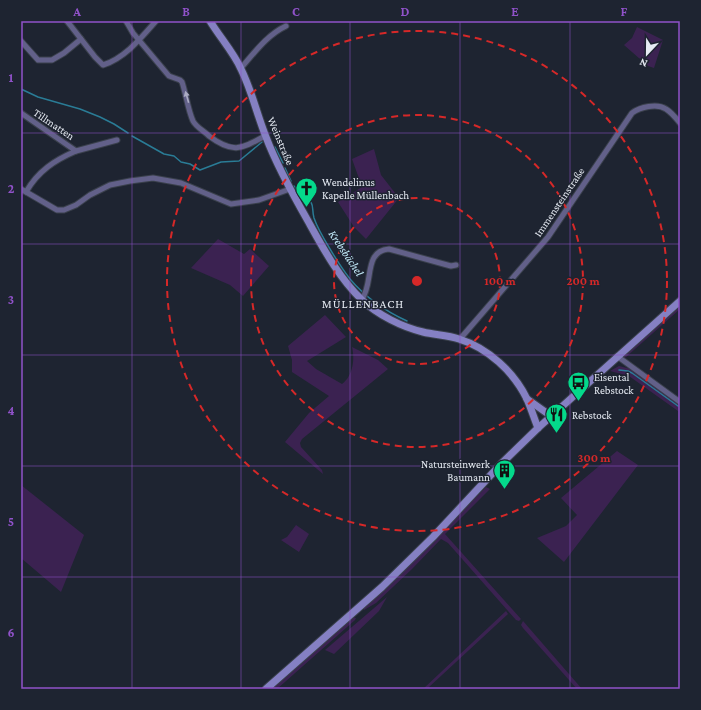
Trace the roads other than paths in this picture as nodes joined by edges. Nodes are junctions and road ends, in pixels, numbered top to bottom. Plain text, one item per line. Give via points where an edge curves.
1 (67, 21) edge
2 (126, 21) edge
3 (156, 21) edge
4 (210, 21) edge
5 (286, 26) dead end
6 (81, 39) junction
7 (140, 40) junction
8 (21, 41) edge
9 (241, 68) junction
10 (21, 113) edge
11 (680, 123) edge
12 (265, 136) junction
13 (117, 140) dead end
14 (76, 151) junction
15 (290, 189) junction
16 (23, 190) edge
17 (456, 265) dead end
18 (364, 296) junction
19 (680, 300) edge
20 (460, 339) junction
21 (617, 356) junction
22 (527, 399) junction
23 (680, 402) edge
24 (551, 416) junction
25 (538, 428) junction
26 (266, 689) edge

1 - 6 street
2 - 7 street
3 - 7 street
4 - 9 main road, Weinstraße
5 - 9 street via 266,40
6 - 7 street via 103,65 113,62
6 - 8 street via 52,60 38,60
12 -> 7 street via 244,147 224,146 197,126 193,121 182,82 169,76
9 - 12 main road, Weinstraße
10 - 14 street, Tillmatten
11 - 20 street, Immensteinstraße via 660,106 638,109 632,113 548,237
12 - 15 main road, Weinstraße
13 - 14 street, Tillmatten
14 - 16 street, Tillmatten via 47,167
15 - 16 street via 259,200 231,204 181,183 153,178 130,180 110,184 64,210 57,210
15 - 18 main road, Weinstraße via 332,262
17 - 18 street via 451,266 382,249 373,259
18 - 20 main road, Weinstraße via 375,310 385,316 412,328
19 - 21 main road
20 - 22 main road, Weinstraße via 495,359
21 - 23 street
21 - 24 main road
22 - 24 main road, Weinstraße
22 - 25 main road, Weinstraße
24 - 25 main road
25 - 26 main road via 418,553

